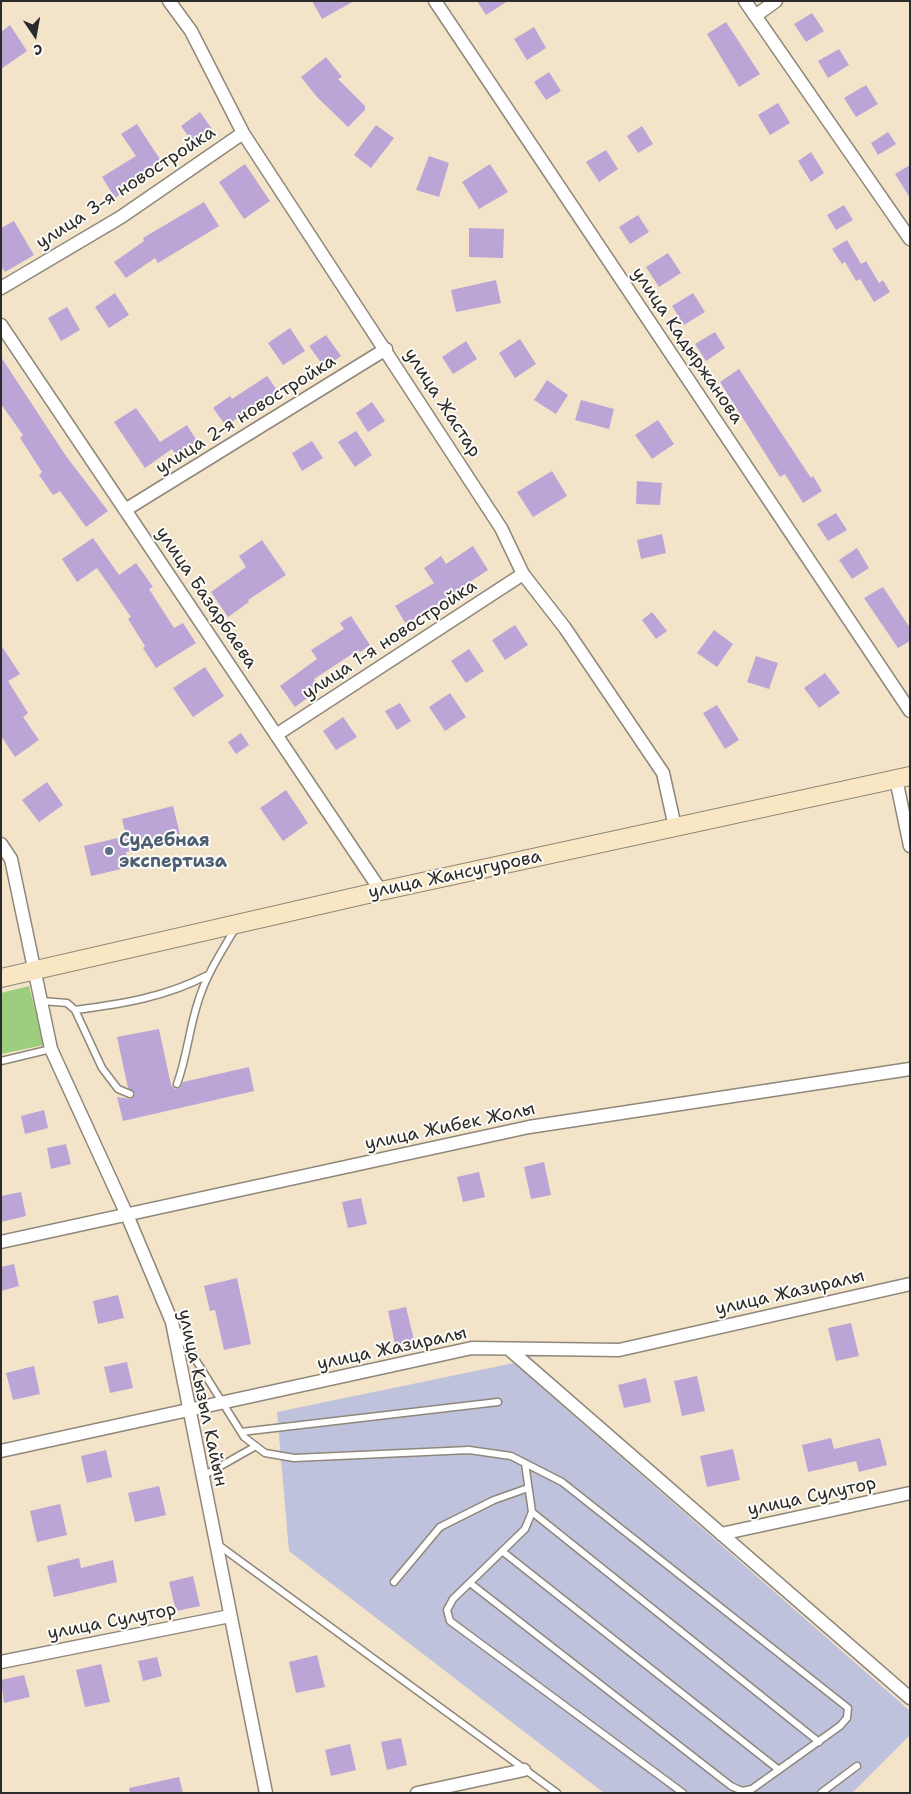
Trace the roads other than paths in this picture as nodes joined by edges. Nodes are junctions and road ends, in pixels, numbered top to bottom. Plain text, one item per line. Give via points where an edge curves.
1 (168, 1) edge
2 (435, 1) edge
3 (745, 1) edge
4 (776, 1) edge
5 (755, 16) junction
6 (243, 133) junction
7 (910, 239) edge
8 (1, 288) edge
9 (1, 325) edge
10 (386, 349) junction
11 (125, 510) junction
12 (524, 574) junction
13 (910, 711) edge
14 (276, 735) junction
15 (903, 778) edge
16 (675, 827) junction
17 (1, 844) edge
18 (910, 846) edge
19 (381, 891) junction
20 (236, 926) junction
21 (35, 970) junction
22 (208, 975) junction
23 (1, 978) edge
24 (42, 1001) junction
25 (75, 1010) junction
26 (51, 1049) junction
27 (1, 1060) edge
28 (910, 1069) edge
29 (177, 1084) dead end
30 (130, 1094) dead end
31 (127, 1216) junction
32 (1, 1242) edge
33 (910, 1284) edge
34 (172, 1322) junction
35 (510, 1350) junction
36 (498, 1402) dead end
37 (224, 1403) junction
38 (188, 1411) junction
39 (241, 1432) junction
40 (256, 1446) junction
41 (1, 1451) edge
42 (525, 1464) junction
43 (201, 1477) junction
44 (528, 1488) junction
45 (910, 1493) edge
46 (532, 1512) junction
47 (721, 1534) junction
48 (215, 1542) junction
49 (502, 1551) junction
50 (394, 1582) dead end
51 (470, 1583) junction
52 (230, 1616) junction
53 (1, 1662) edge
54 (910, 1698) edge
55 (818, 1742) junction
56 (857, 1766) dead end
57 (524, 1770) junction
58 (779, 1770) junction
59 (266, 1793) edge
60 (417, 1793) edge
61 (557, 1793) edge
62 (683, 1793) edge
63 (822, 1793) edge

1 - 6 street, улица Жастар via 191,31
2 - 13 street, улица Кадыржанова
3 - 5 street
4 - 5 street
5 - 7 street
6 - 8 street, улица 3-я новостройка via 121,217
6 - 10 street, улица Жастар
9 - 11 street, улица Базарбаева
10 - 11 street, улица 2-я новостройка
10 - 12 street, улица Жастар via 501,528
11 - 14 street, улица Базарбаева
12 - 14 street, улица 1-я новостройка
12 - 16 street, улица Жастар via 565,628 663,773
14 - 19 street, улица Базарбаева
15 - 16 main road, улица Жансугурова
15 - 18 street
16 - 19 main road, улица Жансугурова
17 - 21 street, улица Кызыл Кайын via 11,860
19 - 20 main road, улица Жансугурова
20 - 21 main road, улица Жансугурова
20 - 22 lane
21 - 23 main road, улица Жансугурова
21 - 24 street, улица Кызыл Кайын
22 - 25 lane via 186,987 149,998
22 - 29 lane
24 - 25 lane via 67,1003
24 - 26 street, улица Кызыл Кайын
25 - 30 lane via 102,1068 118,1089
26 - 27 lane
26 - 31 street, улица Кызыл Кайын
28 - 31 street, улица Жибек Жолы via 529,1127
31 - 32 street, улица Жибек Жолы
31 - 34 street, улица Кызыл Кайын
33 - 35 street, улица Жазиралы via 620,1350
34 - 37 lane
34 - 38 street, улица Кызыл Кайын
35 - 37 street, улица Жазиралы via 472,1348
35 - 47 street
36 - 39 lane
37 - 38 street, улица Жазиралы
37 - 39 lane
38 - 41 street, улица Жазиралы
38 - 43 street, улица Кызыл Кайын
39 - 40 lane
40 - 42 lane via 265,1452 294,1458 470,1450 511,1456
40 - 43 lane
42 - 44 lane
42 - 55 lane via 562,1482 848,1708 844,1722
43 - 48 street, улица Кызыл Кайын
44 - 46 lane
44 - 50 lane via 494,1500 440,1527
45 - 47 street, улица Сулутор
46 - 49 lane via 525,1529
46 - 55 lane
47 - 54 street
48 - 52 street, улица Кызыл Кайын
48 - 57 lane
49 - 51 lane
49 - 58 lane
51 - 58 lane via 731,1786 742,1791 752,1789
51 - 62 lane via 453,1599 447,1610 450,1621
52 - 53 street, улица Сулутор
52 - 59 street, улица Кызыл Кайын
55 - 58 lane
56 - 63 lane
57 - 60 street
57 - 61 lane

